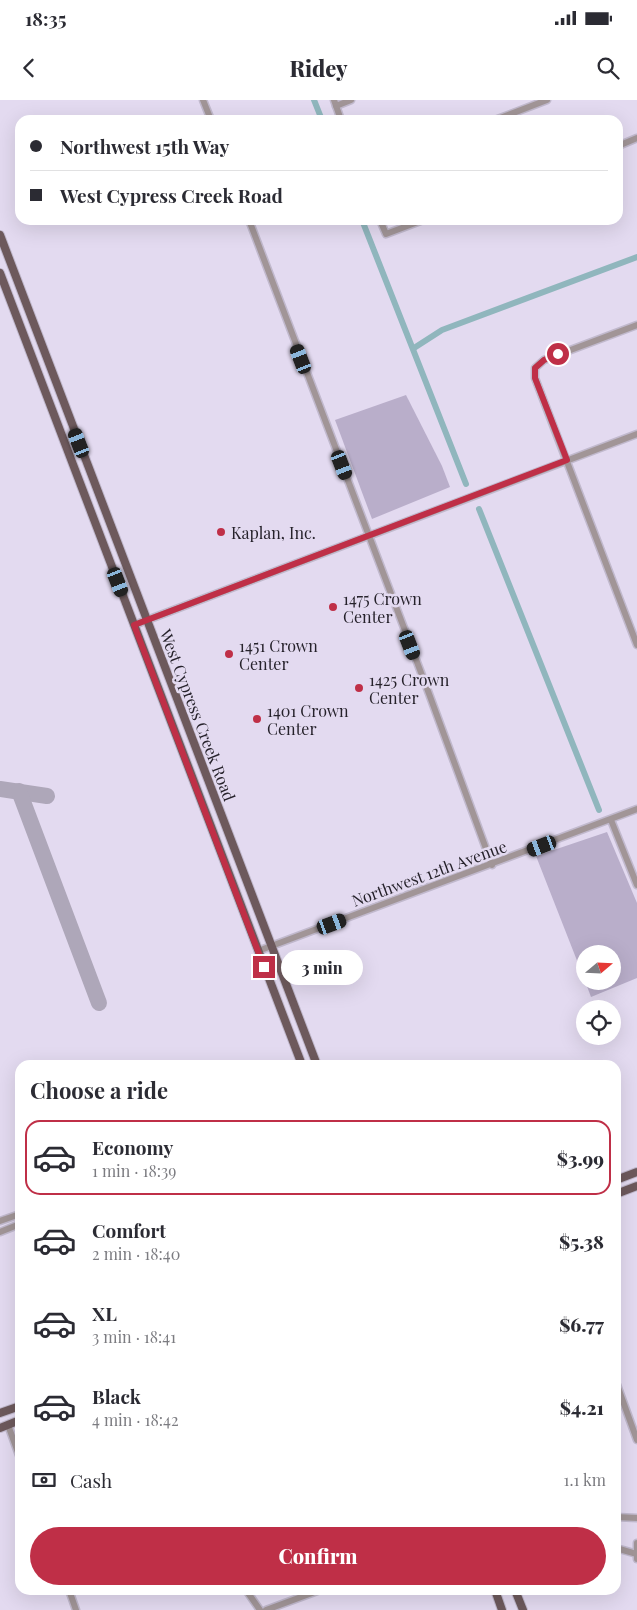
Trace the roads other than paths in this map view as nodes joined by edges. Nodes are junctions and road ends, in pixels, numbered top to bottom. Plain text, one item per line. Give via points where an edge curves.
1 (203, 100) edge
2 (351, 100) edge
3 (547, 100) edge
4 (335, 103) edge
5 (209, 115) edge
6 (339, 115) edge
7 (508, 115) edge
8 (637, 138) edge
9 (623, 144) edge
10 (251, 225) edge
11 (382, 225) edge
12 (410, 225) edge
13 (0, 235) edge
14 (0, 273) edge
15 (637, 324) edge
16 (637, 434) edge
17 (567, 460) junction
18 (368, 535) junction
19 (146, 620) junction
20 (134, 625) junction
21 (637, 645) edge
22 (172, 725) junction
23 (192, 740) junction
24 (637, 809) edge
25 (611, 820) junction
26 (492, 865) junction
27 (637, 884) edge
28 (272, 946) junction
29 (258, 951) junction
30 (300, 1060) edge
31 (315, 1060) edge
32 (637, 1172) edge
33 (621, 1178) edge
34 (637, 1186) edge
35 (621, 1192) edge
36 (15, 1216) edge
37 (0, 1221) edge
38 (15, 1226) edge
39 (0, 1232) edge
40 (621, 1396) edge
41 (15, 1408) edge
42 (0, 1413) edge
43 (15, 1422) edge
44 (8, 1425) junction
45 (0, 1428) edge
46 (637, 1440) edge
47 (15, 1444) edge
48 (621, 1517) edge
49 (637, 1518) edge
50 (637, 1543) edge
51 (621, 1550) edge
52 (636, 1554) edge
53 (637, 1559) edge
54 (71, 1595) edge
55 (250, 1595) edge
56 (306, 1595) edge
57 (497, 1595) edge
58 (517, 1595) edge
59 (76, 1610) edge
60 (260, 1610) edge
61 (266, 1610) edge
62 (502, 1610) edge
63 (523, 1610) edge

1 - 5 street
2 - 4 street
3 - 7 street
4 - 6 street
8 - 9 street
10 - 18 street
11 - 12 street via 386,234
13 - 19 main road, West Cypress Creek Road
14 - 20 main road, West Cypress Creek Road
15 - 17 street via 544,360 535,368 535,378
16 - 17 street
17 - 18 street
17 - 21 street
18 - 19 street
18 - 26 street
19 - 20 street
19 - 23 main road, West Cypress Creek Road
20 - 22 main road, West Cypress Creek Road
22 - 23 main road via 183,729
22 - 29 main road, West Cypress Creek Road
23 - 28 main road, West Cypress Creek Road
24 - 25 street, Northwest 12th Avenue
25 - 26 street, Northwest 12th Avenue
25 - 27 street
26 - 28 street, Northwest 12th Avenue
28 - 29 street, Northwest 12th Avenue
28 - 31 main road, West Cypress Creek Road
29 - 30 main road, West Cypress Creek Road
32 - 33 main road
34 - 35 main road
36 - 37 street
38 - 39 street
40 - 46 street
41 - 42 main road
43 - 44 main road
44 - 45 main road
44 - 47 street
48 - 49 street
50 - 52 street
51 - 52 street
52 - 53 street
54 - 59 street
55 - 60 street
56 - 61 street
57 - 62 main road
58 - 63 main road

